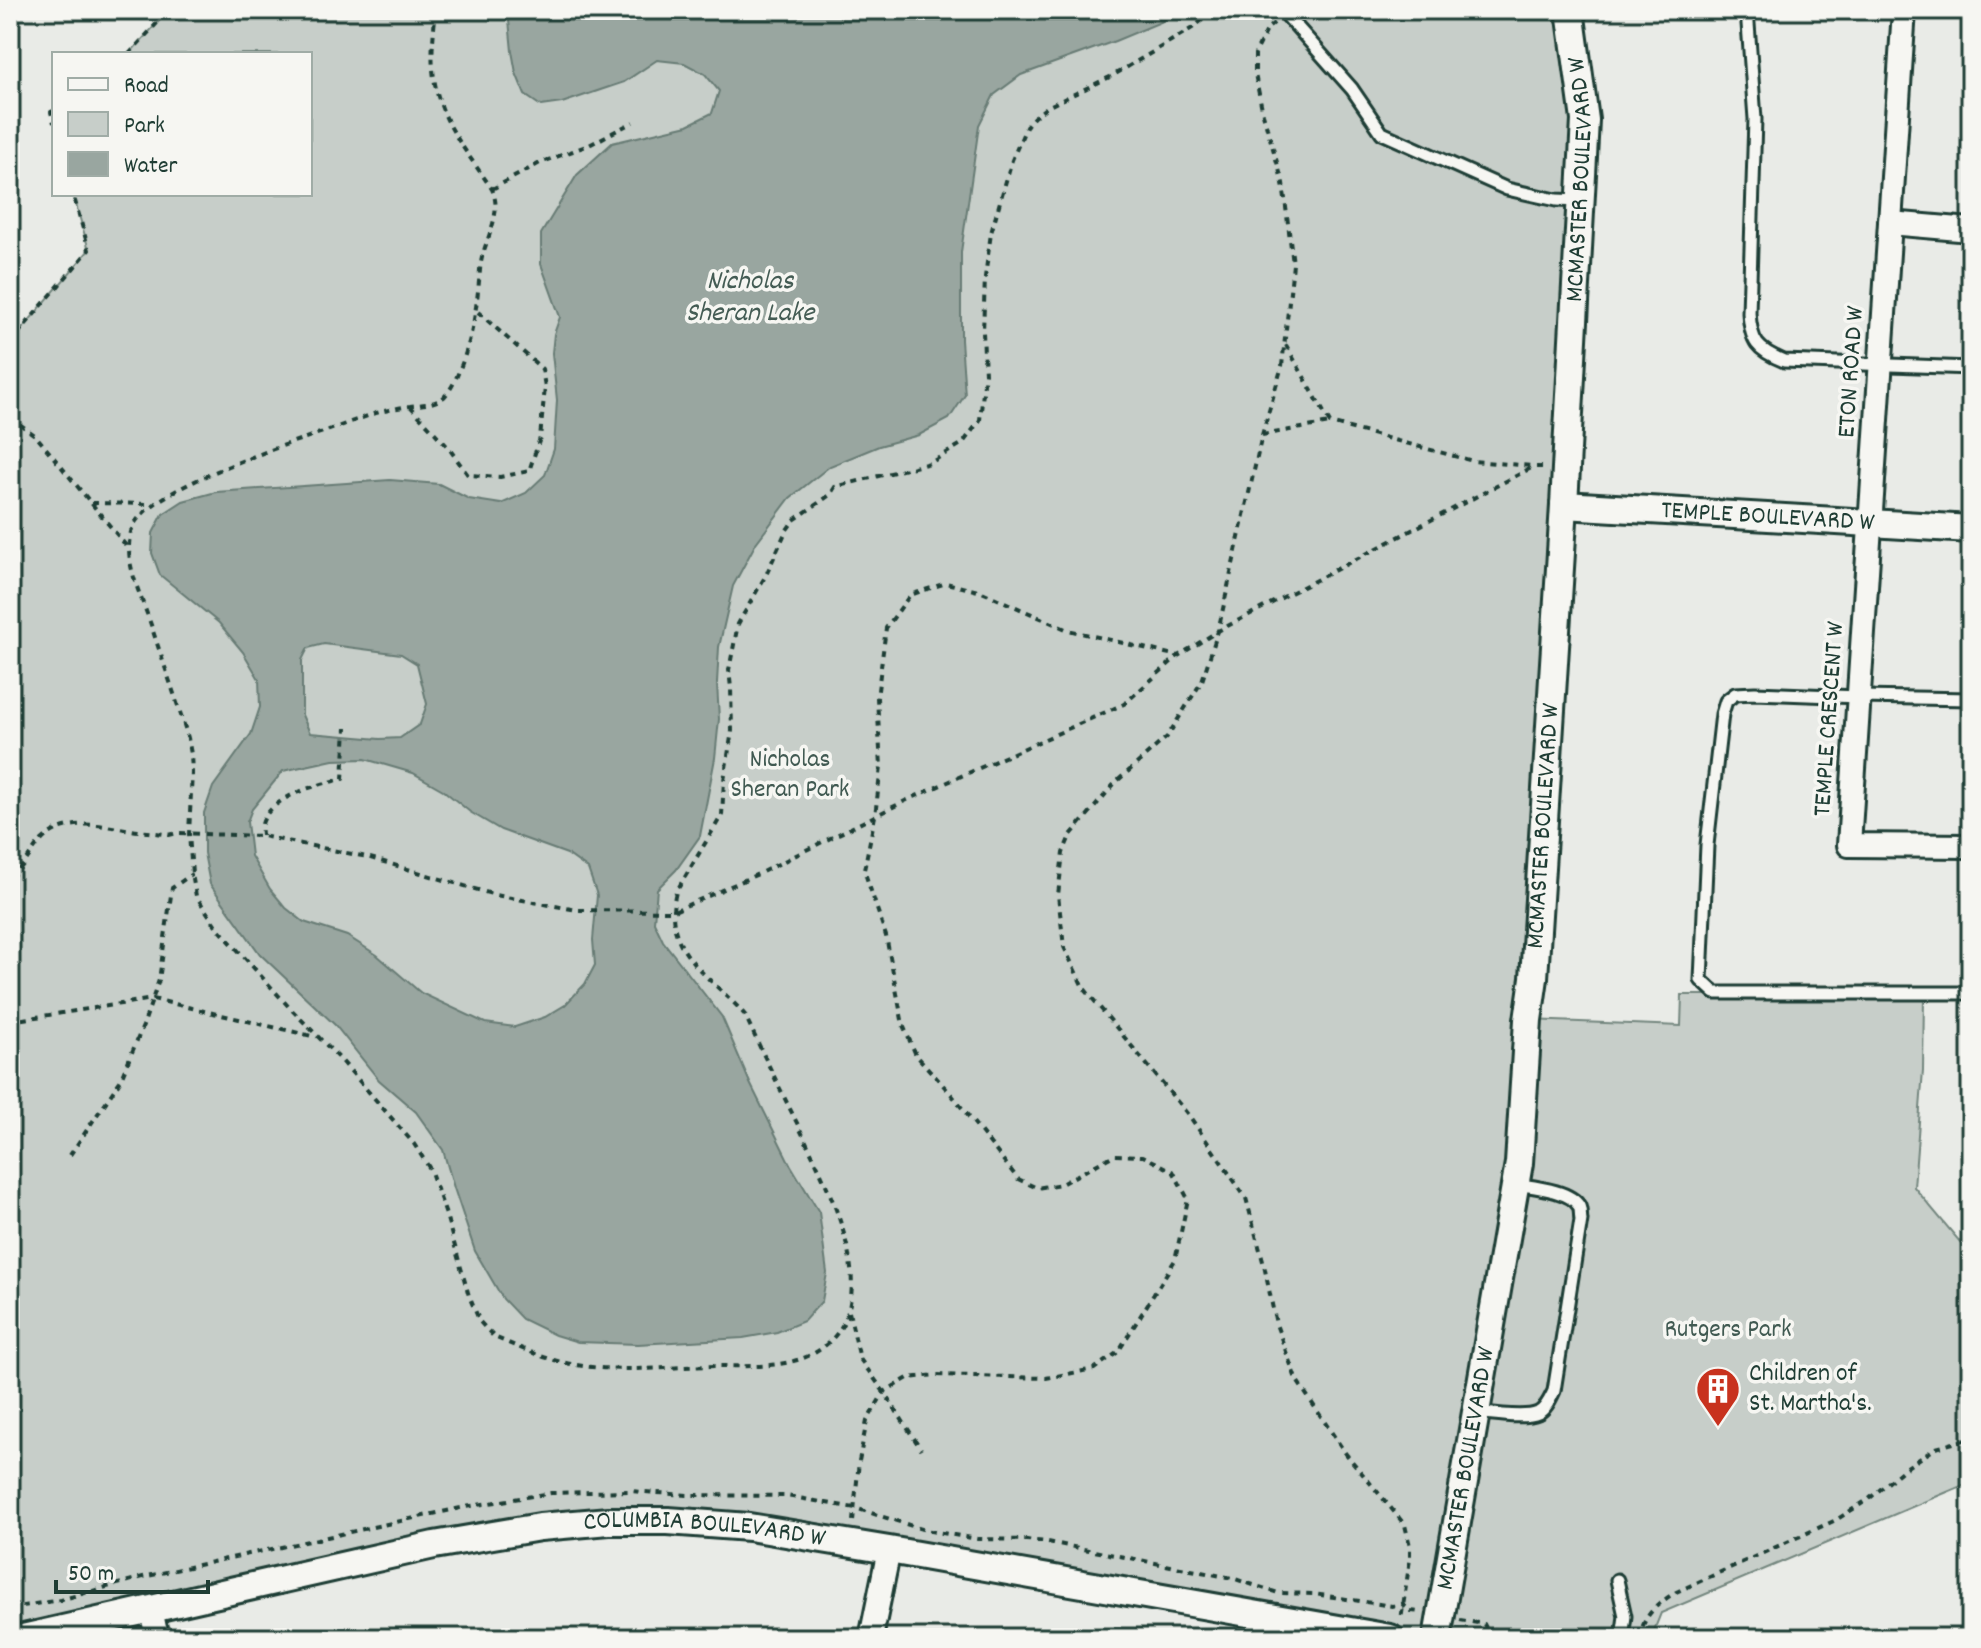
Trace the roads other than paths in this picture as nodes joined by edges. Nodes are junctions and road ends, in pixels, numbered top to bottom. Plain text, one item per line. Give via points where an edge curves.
1 (1570, 10) edge
2 (1747, 10) edge
3 (1904, 10) edge
4 (1284, 12) edge
5 (1581, 201) junction
6 (1890, 223) junction
7 (1971, 230) edge
8 (1880, 364) junction
9 (1971, 368) edge
10 (1564, 505) junction
11 (1870, 524) junction
12 (1971, 529) edge
13 (1859, 697) junction
14 (1971, 699) edge
15 (1971, 846) edge
16 (1971, 993) edge
17 (1515, 1184) junction
18 (1477, 1412) junction
19 (889, 1550) junction
20 (1617, 1580) dead end
21 (151, 1609) junction
22 (1283, 1620) junction
23 (1439, 1627) edge
24 (23, 1638) edge
25 (157, 1638) edge
26 (871, 1638) edge
27 (1326, 1638) edge
28 (1390, 1638) edge
29 (1622, 1638) edge

1 - 5 street, MCMASTER BOULEVARD W via 1585,120
2 - 8 lane via 1755,119 1751,333 1767,354 1784,361
3 - 6 street, ETON ROAD W
4 - 5 lane via 1352,89 1382,133 1507,189
5 - 10 street, MCMASTER BOULEVARD W
6 - 7 street
6 - 8 street, ETON ROAD W
8 - 9 lane
8 - 11 street, ETON ROAD W
10 - 11 street, TEMPLE BOULEVARD W
10 - 17 street, MCMASTER BOULEVARD W via 1534,978
11 - 12 street, TEMPLE BOULEVARD W
11 - 13 street, TEMPLE CRESCENT W
13 - 14 lane
13 - 15 street, TEMPLE CRESCENT W via 1849,845
13 - 16 lane via 1755,693 1735,694 1726,701 1707,845 1701,980 1715,993
17 - 18 street, MCMASTER BOULEVARD W
17 - 18 lane via 1569,1197 1578,1205 1581,1220 1554,1391 1537,1413
18 - 23 street, MCMASTER BOULEVARD W
19 - 21 street, COLUMBIA BOULEVARD W via 749,1527 668,1521 567,1524 434,1545
19 - 22 street, COLUMBIA BOULEVARD W
19 - 26 street
20 - 29 lane via 1625,1616
21 - 24 street, COLUMBIA BOULEVARD W
21 - 25 street
22 - 27 street
22 - 28 street, COLUMBIA BOULEVARD W

